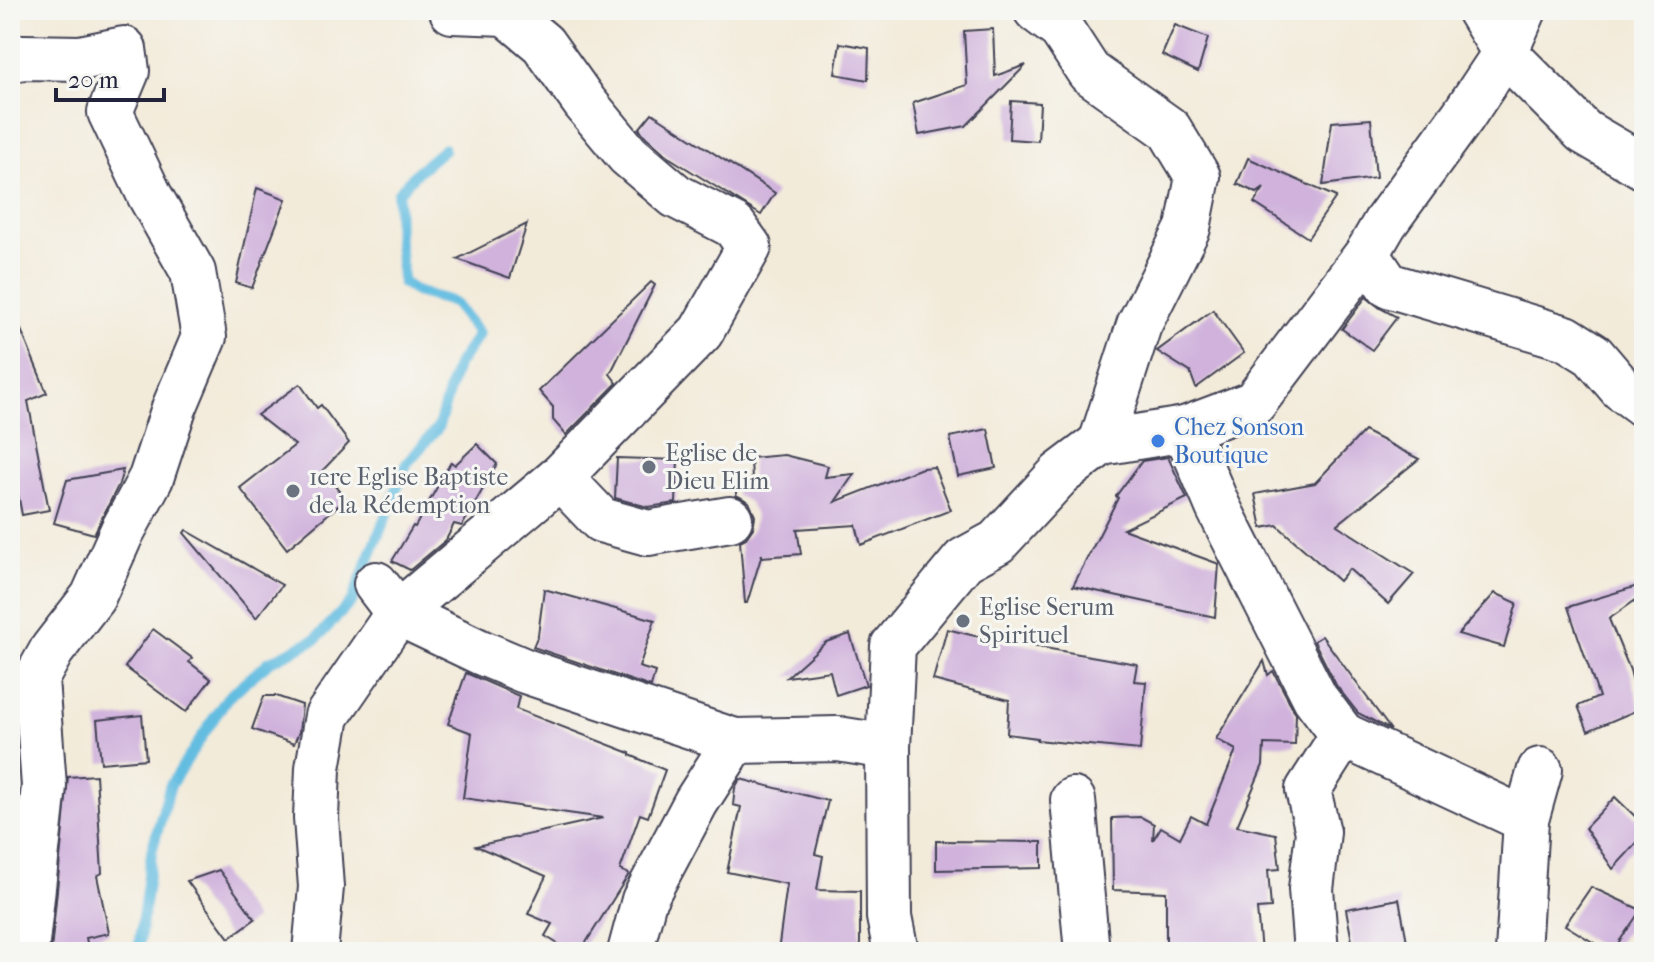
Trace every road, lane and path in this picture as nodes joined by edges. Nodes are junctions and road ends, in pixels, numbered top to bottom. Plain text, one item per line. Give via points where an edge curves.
1 (1036, 10) edge
2 (1479, 10) edge
3 (1524, 10) edge
4 (452, 11) edge
5 (1505, 53) junction
6 (10, 60) edge
7 (1644, 167) edge
8 (1367, 254) junction
9 (1644, 405) edge
10 (1185, 429) junction
11 (1101, 443) junction
12 (560, 477) junction
13 (730, 519) dead end
14 (387, 599) junction
15 (23, 679) edge
16 (1343, 735) junction
17 (735, 741) junction
18 (888, 747) junction
19 (1540, 770) dead end
20 (1073, 800) dead end
21 (1526, 820) junction
22 (26, 952) edge
23 (315, 952) edge
24 (630, 952) edge
25 (896, 952) edge
26 (1087, 952) edge
27 (1316, 952) edge
28 (1518, 952) edge

1 - 11 street via 1061,29 1089,72 1169,129 1198,177 1188,228 1139,325
2 - 5 street
3 - 5 street
4 - 12 street via 506,13 543,44 628,155 676,196 734,226 749,247 701,332
5 - 7 street via 1584,132
5 - 8 street
6 - 15 street via 80,58 124,49 127,71 110,112 193,272 204,337 151,478 93,597
8 - 9 street via 1388,285 1566,338 1593,355
8 - 10 street via 1254,403
10 - 11 street
10 - 16 street via 1218,507 1308,685
11 - 18 street via 1060,474 997,542 964,560 893,646
12 - 13 street via 601,520 648,533
12 - 14 street
14 - 17 street via 525,671
14 - 23 street via 327,716 318,768 321,887
15 - 22 street via 44,786
16 - 21 street
16 - 27 street via 1308,790 1318,832 1311,889
17 - 18 street via 838,739
17 - 24 street via 644,900
18 - 25 street via 889,917
19 - 21 street
20 - 26 street
21 - 28 street

